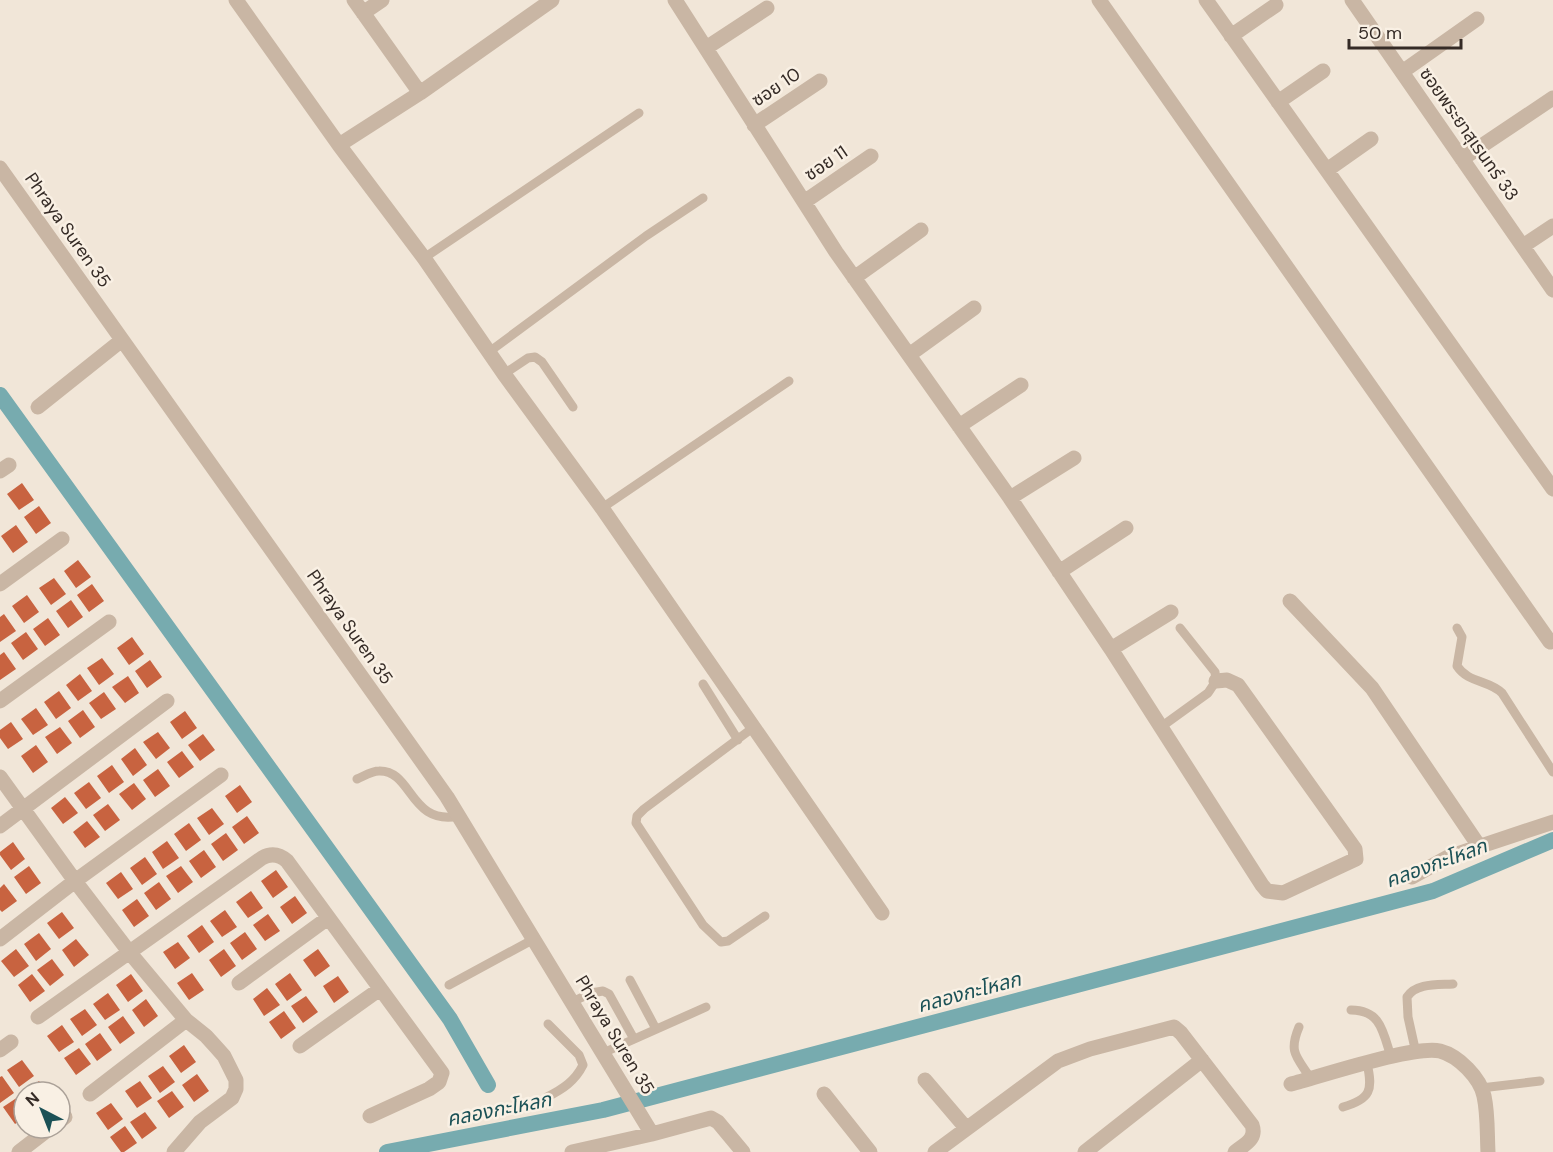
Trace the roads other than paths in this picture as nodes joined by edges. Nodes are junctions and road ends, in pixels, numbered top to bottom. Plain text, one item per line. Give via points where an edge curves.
1 (236, 0) edge
2 (354, 0) edge
3 (382, 0) edge
4 (552, 0) edge
5 (675, 0) edge
6 (1099, 0) edge
7 (1206, 0) edge
8 (1353, 0) edge
9 (1276, 5) dead end
10 (767, 8) dead end
11 (363, 13) junction
12 (1477, 19) dead end
13 (1231, 36) junction
14 (706, 48) junction
15 (1323, 71) dead end
16 (1402, 72) junction
17 (820, 81) dead end
18 (420, 93) junction
19 (1553, 98) edge
20 (1278, 102) junction
21 (639, 113) dead end
22 (754, 125) junction
23 (1371, 139) dead end
24 (339, 145) junction
25 (871, 156) dead end
26 (1462, 159) junction
27 (0, 168) edge
28 (1327, 171) junction
29 (703, 198) dead end
30 (804, 202) junction
31 (1553, 226) edge
32 (921, 230) dead end
33 (1523, 246) junction
34 (424, 258) junction
35 (854, 278) junction
36 (1553, 290) edge
37 (974, 308) dead end
38 (122, 340) junction
39 (489, 352) junction
40 (909, 355) junction
41 (504, 374) junction
42 (789, 381) dead end
43 (1021, 385) dead end
44 (38, 407) dead end
45 (573, 407) dead end
46 (959, 426) junction
47 (1074, 458) dead end
48 (1553, 489) edge
49 (1010, 498) junction
50 (602, 508) junction
51 (1126, 528) dead end
52 (62, 539) dead end
53 (1059, 572) junction
54 (0, 584) edge
55 (1290, 600) dead end
56 (1171, 612) dead end
57 (109, 622) dead end
58 (1180, 628) dead end
59 (1457, 628) dead end
60 (1550, 642) dead end
61 (1111, 649) junction
62 (1216, 681) junction
63 (703, 684) dead end
64 (0, 701) edge
65 (167, 701) dead end
66 (754, 727) junction
67 (1161, 727) junction
68 (738, 740) junction
69 (1553, 772) edge
70 (221, 775) dead end
71 (0, 777) edge
72 (357, 779) dead end
73 (24, 809) junction
74 (459, 816) junction
75 (1553, 822) edge
76 (0, 826) edge
77 (1479, 846) junction
78 (1412, 877) dead end
79 (75, 881) junction
80 (882, 913) dead end
81 (765, 916) dead end
82 (328, 918) junction
83 (0, 939) edge
84 (534, 939) junction
85 (129, 953) junction
86 (630, 980) dead end
87 (239, 983) dead end
88 (1453, 984) dead end
89 (449, 985) dead end
90 (380, 989) junction
91 (572, 1002) junction
92 (706, 1007) dead end
93 (1351, 1010) dead end
94 (38, 1017) dead end
95 (186, 1020) junction
96 (548, 1024) dead end
97 (1299, 1027) dead end
98 (656, 1029) junction
99 (634, 1039) junction
100 (300, 1046) dead end
101 (600, 1048) junction
102 (1416, 1053) junction
103 (579, 1055) junction
104 (1391, 1057) junction
105 (1202, 1060) junction
106 (1367, 1063) junction
107 (1311, 1079) junction
108 (925, 1080) dead end
109 (1540, 1081) dead end
110 (1291, 1084) dead end
111 (1481, 1088) junction
112 (90, 1094) dead end
113 (824, 1094) dead end
114 (547, 1097) dead end
115 (1343, 1107) dead end
116 (370, 1116) dead end
117 (648, 1128) junction
118 (966, 1128) junction
119 (34, 1140) edge
120 (19, 1152) edge
121 (174, 1152) edge
122 (574, 1152) edge
123 (742, 1152) edge
124 (870, 1152) edge
125 (935, 1152) edge
126 (1084, 1152) edge
127 (1235, 1152) edge
128 (1488, 1152) edge

1 - 24 street
2 - 11 street
3 - 11 street
4 - 18 street
5 - 14 street
6 - 60 street
7 - 13 street
8 - 16 street, ซอยพระยาสุเรนทร์ 33
9 - 13 street
10 - 14 street
11 - 18 street
12 - 16 street
13 - 20 street
14 - 22 street
15 - 20 street
16 - 26 street, ซอยพระยาสุเรนทร์ 33
17 - 22 street, ซอย 10
18 - 24 street
19 - 26 street
20 - 28 street
21 - 34 lane
22 - 30 street
23 - 28 street
24 - 34 street
25 - 30 street, ซอย 11
26 - 33 street, ซอยพระยาสุเรนทร์ 33
27 - 38 street, Phraya Suren 35
28 - 48 street
29 - 39 lane
30 - 35 street
31 - 33 street
32 - 35 street
33 - 36 street, ซอยพระยาสุเรนทร์ 33
34 - 39 street
35 - 40 street
37 - 40 street
38 - 44 street
38 - 74 street, Phraya Suren 35
39 - 41 street
40 - 46 street
41 - 45 lane via 535,357
41 - 50 street
42 - 50 lane
43 - 46 street
46 - 49 street
47 - 49 street
49 - 53 street
50 - 66 street
51 - 53 street
52 - 54 street
53 - 61 street
55 - 77 street via 1372,688
56 - 61 street
57 - 64 street
58 - 62 lane via 1215,672
59 - 69 lane via 1462,637 1457,666 1461,672 1494,685 1502,693
61 - 67 street
62 - 67 lane via 1208,693
62 - 67 street via 1238,685 1355,849 1356,859 1283,892 1267,891
63 - 68 lane
65 - 73 street
66 - 68 lane
66 - 80 street
68 - 81 lane via 644,809 636,823 713,937 728,941
70 - 79 street
71 - 73 street
72 - 74 lane via 378,771 387,772 427,813 446,819
73 - 76 street
73 - 79 street
74 - 84 street, Phraya Suren 35
75 - 77 street
77 - 78 street via 1448,857
79 - 83 street
79 - 85 street
82 - 85 street via 287,861 278,855 266,856
82 - 87 street
82 - 90 street
84 - 89 lane
84 - 91 street, Phraya Suren 35
85 - 94 street
85 - 95 street
86 - 98 lane
88 - 102 lane via 1413,990 1407,997
90 - 100 street
90 - 116 street via 440,1068 442,1077 429,1089
91 - 99 lane via 591,993 609,994
91 - 101 street, Phraya Suren 35
92 - 98 lane
93 - 104 lane via 1364,1010 1374,1017
95 - 112 street
95 - 121 street via 224,1056 236,1080 236,1089 232,1098 200,1122
96 - 103 lane
97 - 107 lane via 1292,1043
98 - 99 lane
99 - 101 lane
101 - 103 lane
101 - 117 street, Phraya Suren 35
102 - 104 street
102 - 111 street via 1438,1050 1448,1054 1459,1061
103 - 114 lane via 583,1065 577,1076
104 - 106 street
105 - 118 street via 1174,1027 1090,1049 1058,1061
105 - 126 street
105 - 127 street via 1254,1130 1252,1139
106 - 107 street
106 - 115 lane via 1369,1093
107 - 110 street
108 - 118 street
109 - 111 lane
111 - 128 street
113 - 124 street
117 - 122 street
117 - 123 street via 711,1118
118 - 125 street
119 - 120 street

